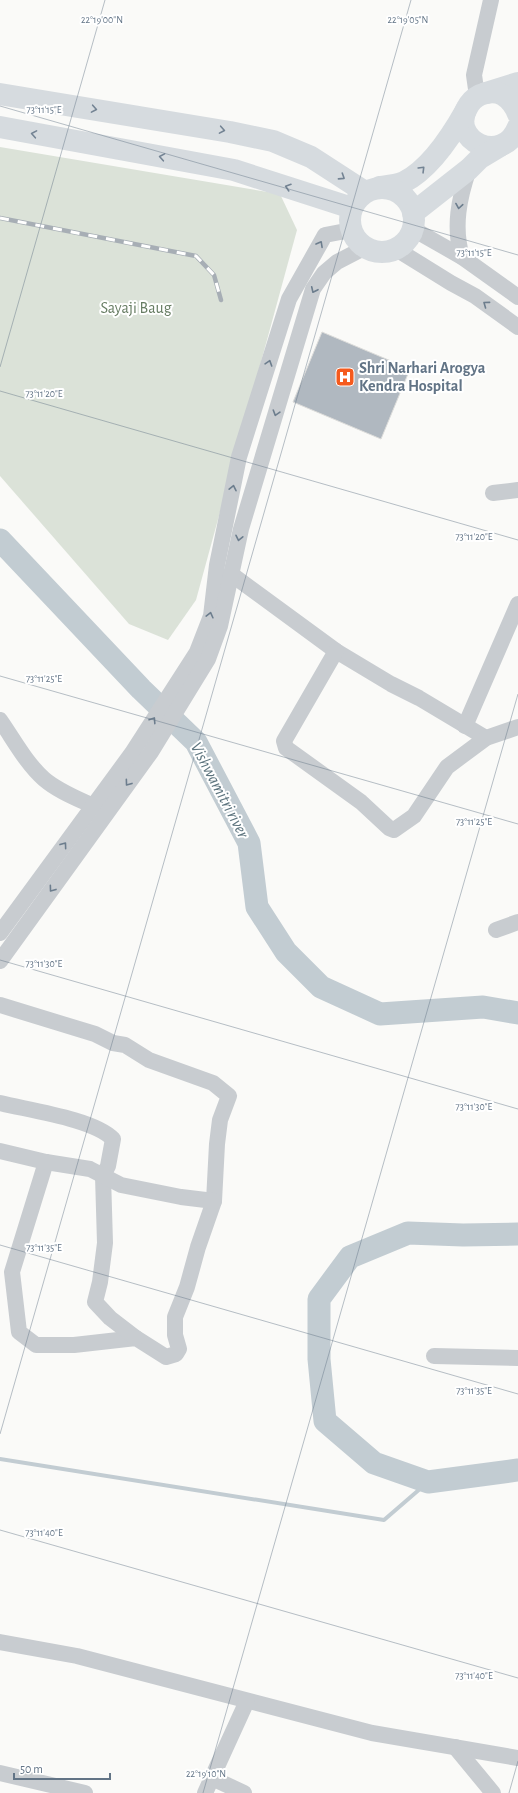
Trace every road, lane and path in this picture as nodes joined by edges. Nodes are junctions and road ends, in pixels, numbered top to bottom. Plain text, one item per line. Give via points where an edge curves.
1 (490, 0) edge
2 (518, 83) edge
3 (0, 94) edge
4 (476, 100) junction
5 (518, 114) edge
6 (0, 127) edge
7 (511, 138) edge
8 (469, 169) junction
9 (364, 196) junction
10 (413, 221) junction
11 (351, 230) junction
12 (364, 248) junction
13 (396, 249) junction
14 (462, 257) junction
15 (518, 297) edge
16 (518, 327) edge
17 (518, 490) edge
18 (493, 493) dead end
19 (231, 574) junction
20 (518, 604) edge
21 (336, 651) junction
22 (203, 656) junction
23 (465, 726) junction
24 (3, 727) edge
25 (518, 727) edge
26 (486, 738) junction
27 (92, 806) junction
28 (518, 922) edge
29 (496, 930) dead end
30 (0, 933) edge
31 (0, 962) edge
32 (0, 1005) edge
33 (0, 1103) edge
34 (0, 1150) edge
35 (46, 1162) junction
36 (103, 1176) junction
37 (214, 1201) junction
38 (6, 1270) edge
39 (136, 1338) junction
40 (434, 1356) dead end
41 (518, 1358) edge
42 (0, 1642) edge
43 (247, 1700) junction
44 (455, 1747) junction
45 (518, 1758) edge
46 (0, 1773) edge
47 (212, 1778) junction
48 (85, 1793) edge
49 (205, 1793) edge
50 (244, 1793) edge
51 (493, 1793) edge

1 - 4 street via 474,75
2 - 4 highway
3 -> 9 highway via 273,141 311,157
4 - 5 highway via 494,92 502,94 516,107
4 - 7 highway via 465,127 474,142 491,148
9 -> 4 highway via 403,183 421,172
9 -> 6 highway
7 - 8 highway via 480,158
8 - 10 highway
8 -> 14 street via 458,209 457,226
9 - 10 highway via 385,188 395,190 410,203
9 - 11 highway via 350,215
10 - 13 highway via 405,243
10 - 14 street
11 - 12 highway
22 -> 11 street via 217,564 239,457 290,299 325,235
12 - 13 highway via 375,252
12 -> 19 street via 328,269 314,289 243,522
16 -> 13 street via 475,296
14 - 15 street
17 - 18 street
19 - 21 street
19 - 22 street via 220,626
20 - 23 street
21 - 23 street
21 - 26 street via 284,740 286,748 361,802 389,828 394,830 414,816 447,767
27 -> 22 street
22 -> 31 street via 150,752
23 - 26 street
24 - 27 street via 44,779
25 - 26 street
30 -> 27 street
28 - 29 street
32 - 37 street via 96,1034 113,1043 124,1044 149,1060 214,1083 229,1096 220,1120
33 - 36 street via 76,1121 107,1133 113,1139 108,1166
34 - 35 street
35 - 36 street via 90,1169
35 - 38 street
36 - 37 street via 121,1185
36 - 39 street via 105,1243 96,1302 110,1318
37 - 39 street via 175,1317 175,1335 179,1349 176,1354 166,1357
38 - 39 street via 19,1332 36,1345 74,1345
40 - 41 street
42 - 43 street via 77,1656
43 - 44 street via 372,1733
43 - 47 street
44 - 45 street
44 - 51 street
46 - 48 street
47 - 49 street
47 - 50 street

